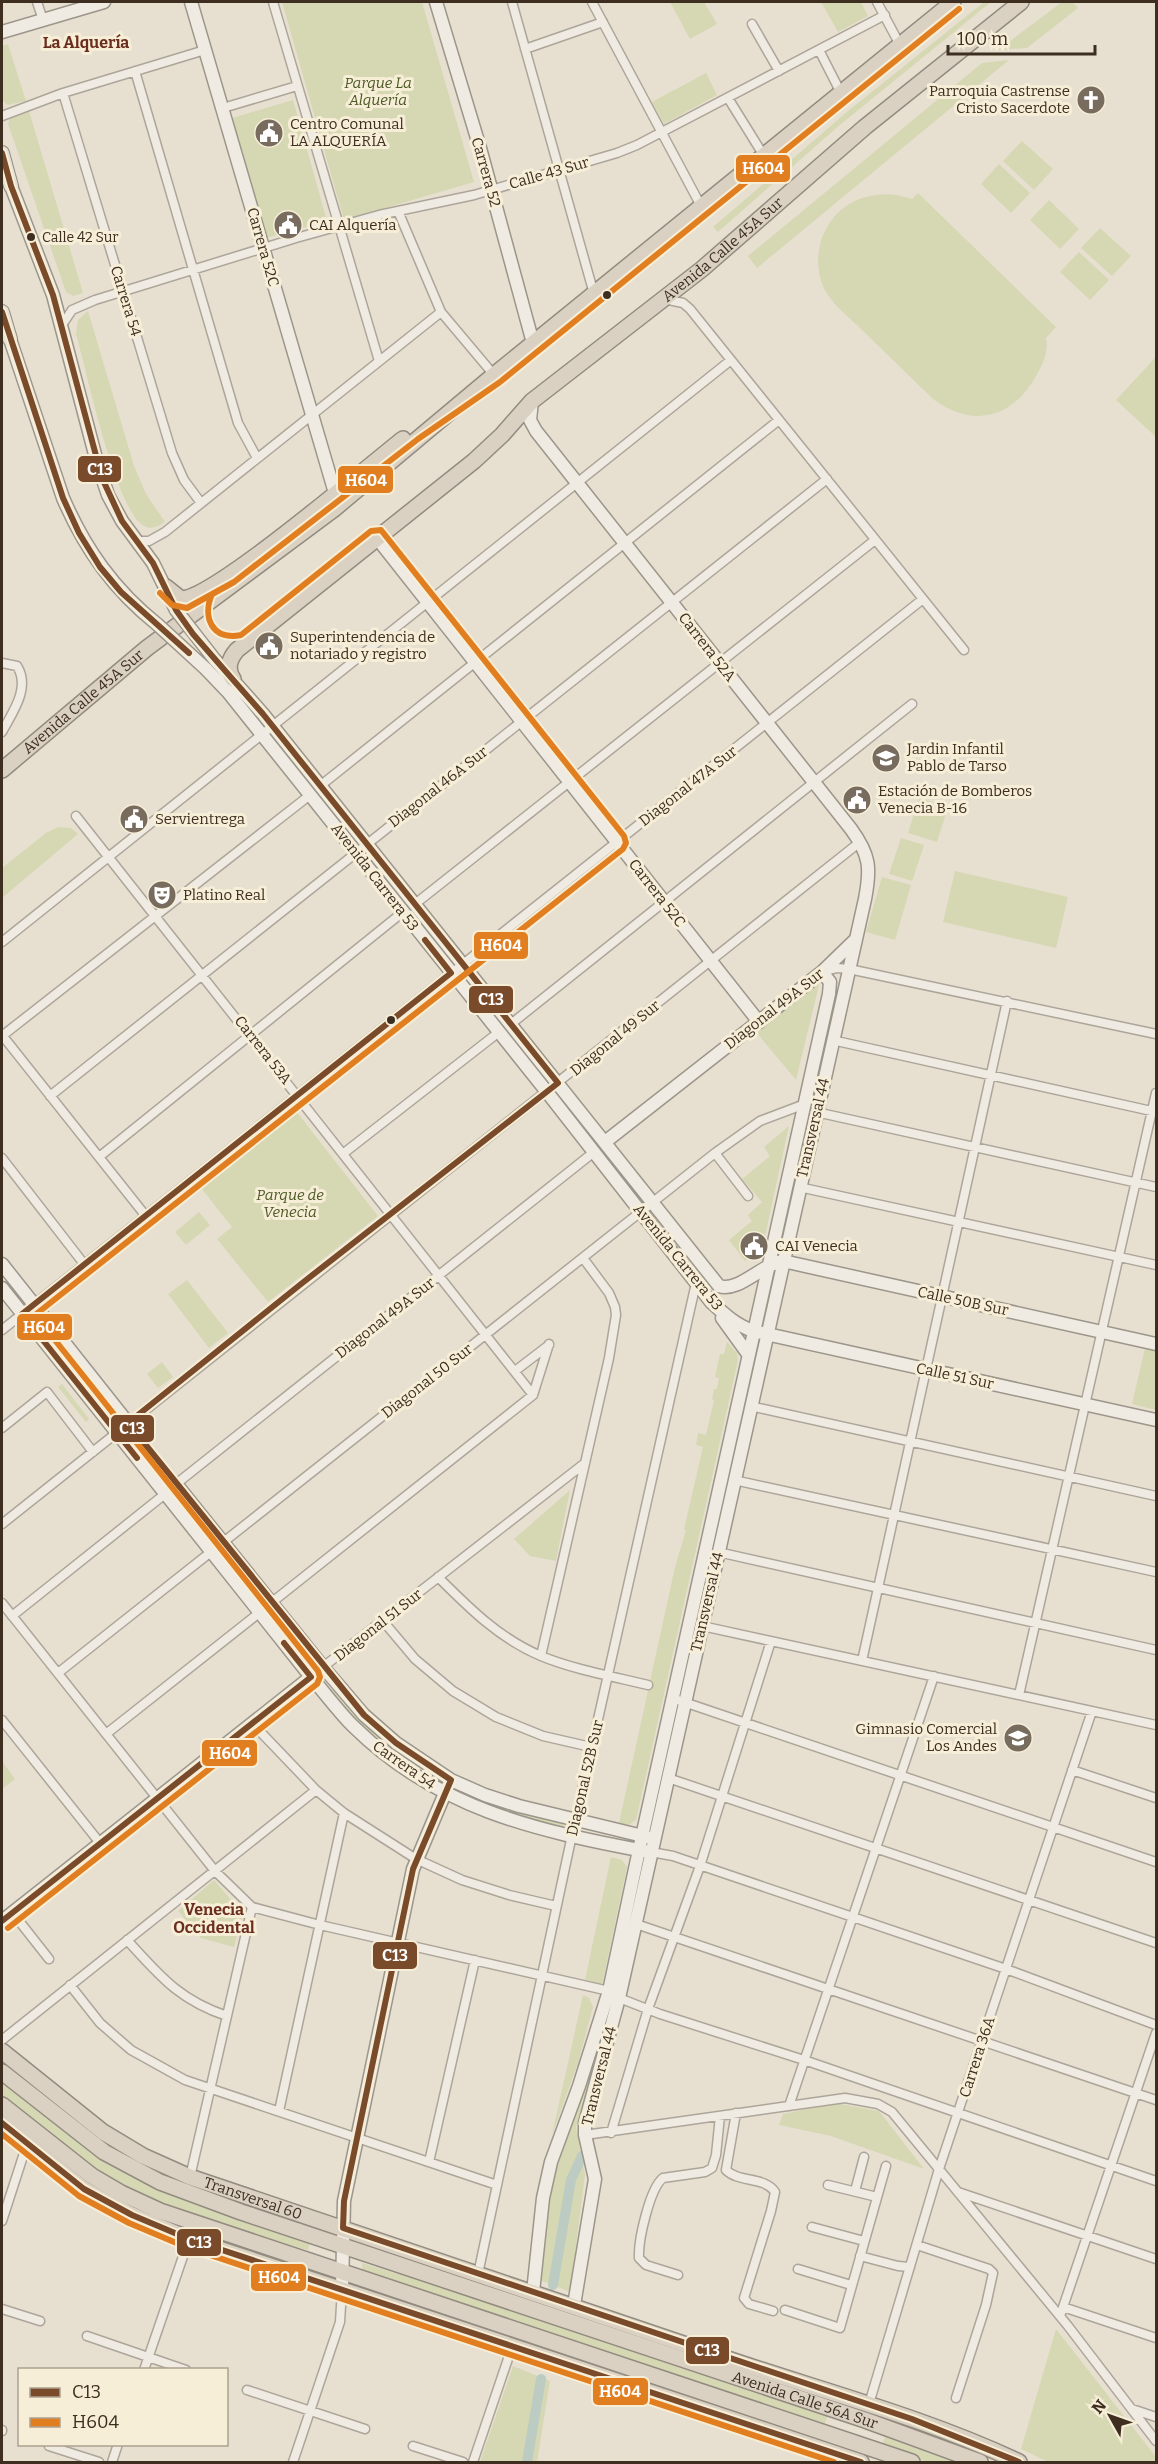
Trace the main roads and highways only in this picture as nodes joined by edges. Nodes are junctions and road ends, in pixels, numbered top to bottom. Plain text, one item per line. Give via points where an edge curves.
1 (953, 2) edge
2 (1021, 2) edge
3 (2, 153) edge
4 (11, 186) road end
5 (2, 312) edge
6 (10, 339) road end
7 (494, 375) junction
8 (166, 587) road end
9 (233, 679) road end
10 (2, 770) edge
11 (2, 2051) edge
12 (2, 2072) edge
13 (2, 2105) edge
14 (2, 2123) edge
15 (278, 2206) junction
16 (241, 2212) junction
17 (188, 2221) junction
18 (163, 2229) junction
19 (425, 2256) junction
20 (461, 2285) junction
21 (533, 2292) joint
22 (527, 2307) joint
23 (404, 2311) junction
24 (460, 2313) junction
25 (729, 2359) junction
26 (683, 2360) junction
27 (691, 2389) junction
28 (739, 2422) junction
29 (1002, 2457) edge
30 (861, 2463) edge
31 (912, 2463) edge
32 (980, 2463) edge
33 (1019, 2463) edge

1 - 7 highway, Avenida Calle 45A Sur
2 - 9 highway, Avenida Calle 45A Sur via 866,127 744,234 531,401 489,447 237,650 229,663
3 - 4 main road
5 - 6 main road
7 - 8 highway via 413,432 259,553 193,596 181,599
7 - 10 highway, Avenida Calle 45A Sur via 334,509 147,648
11 - 15 highway, Transversal 60 via 103,2132 143,2156 190,2177
12 - 16 highway, Transversal 60 via 104,2152 160,2182
13 - 17 highway via 92,2176 140,2202
14 - 18 highway via 84,2189
15 - 16 highway
15 - 19 highway, Transversal 60
16 - 20 highway, Transversal 60
17 - 18 highway
17 - 24 highway
18 - 23 highway
19 - 20 highway
19 - 21 highway, Transversal 60
20 - 22 highway, Transversal 60
21 - 25 highway, Avenida Calle 56A Sur
22 - 26 highway, Avenida Calle 56A Sur
23 - 24 highway
23 - 28 highway
24 - 27 highway, Avenida Calle 56A Sur
25 - 26 highway
25 - 29 highway, Avenida Calle 56A Sur via 869,2404
26 - 32 highway, Avenida Calle 56A Sur
27 - 28 highway
27 - 31 highway, Avenida Calle 56A Sur
28 - 30 highway
29 - 33 highway, Avenida Calle 56A Sur

